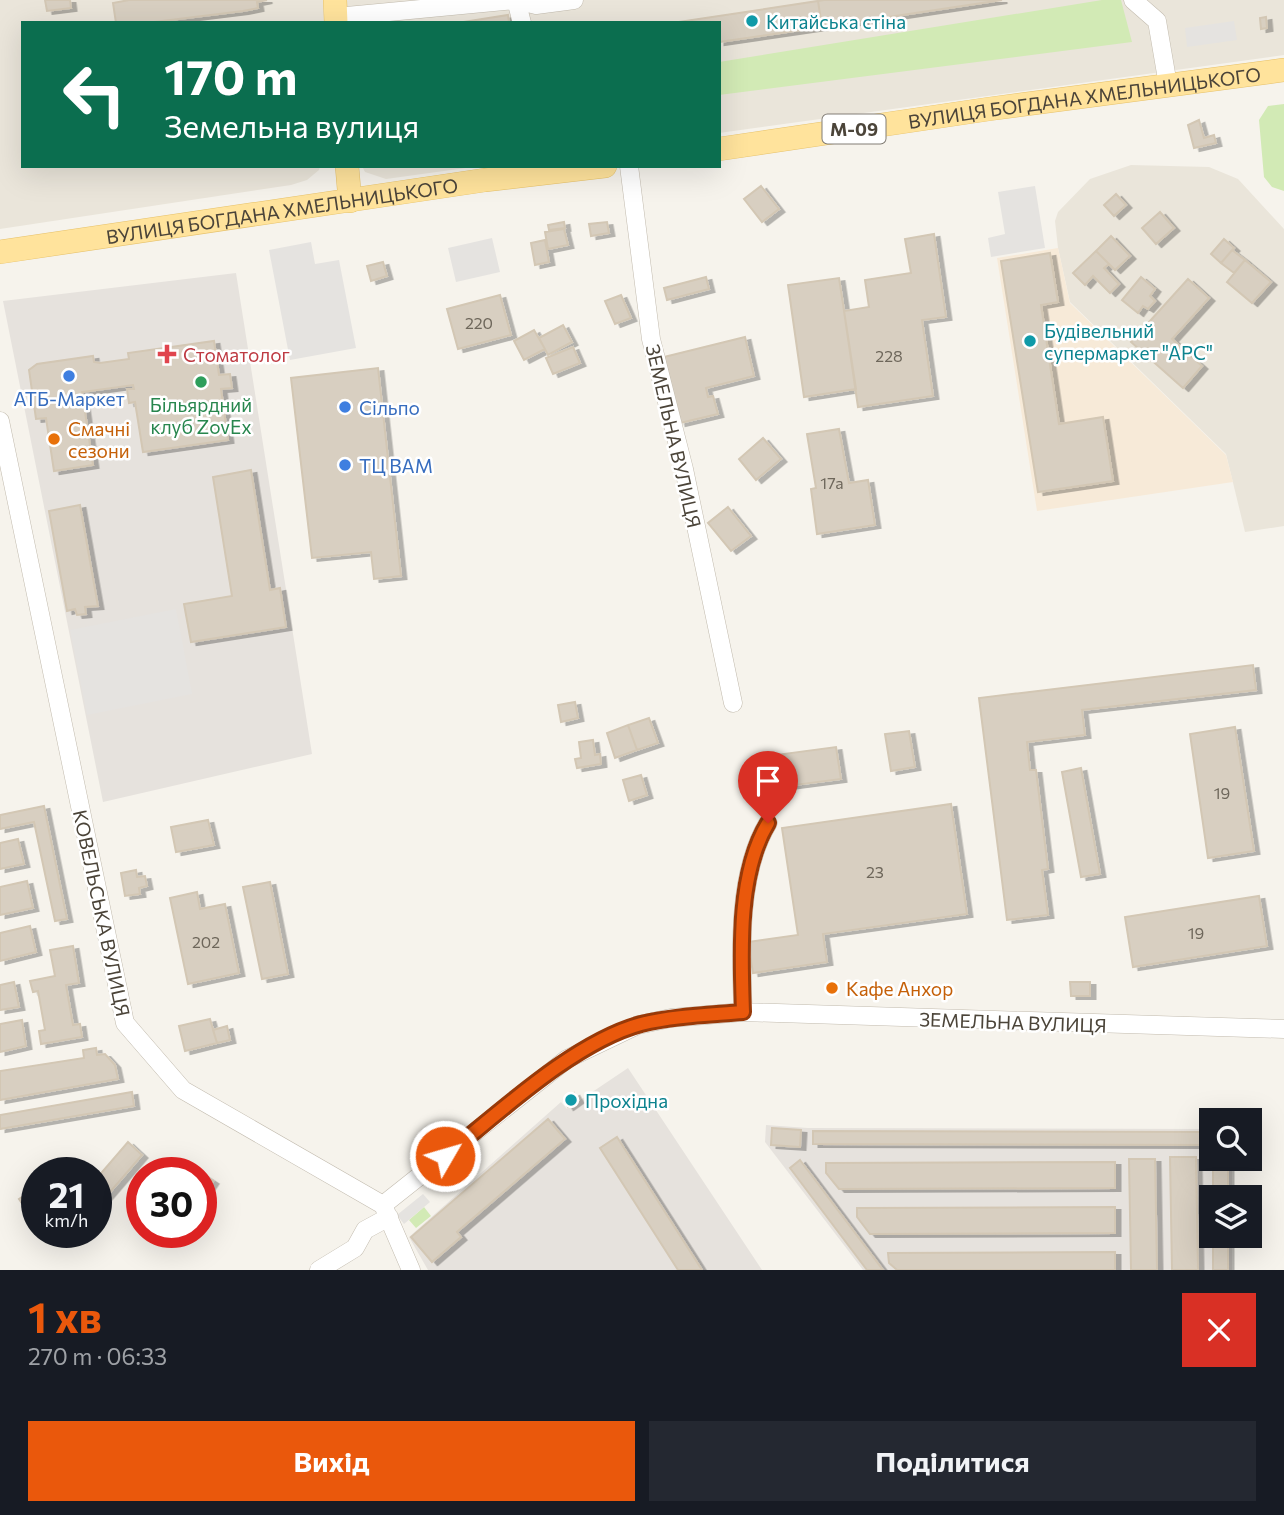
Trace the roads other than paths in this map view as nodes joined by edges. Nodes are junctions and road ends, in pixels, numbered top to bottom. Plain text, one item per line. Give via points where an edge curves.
1 (516, 0) edge
2 (573, 0) edge
3 (1133, 0) edge
4 (536, 2) edge
5 (336, 13) edge
6 (521, 21) edge
7 (1284, 70) edge
8 (1168, 85) junction
9 (721, 149) edge
10 (347, 168) edge
11 (580, 168) edge
12 (629, 168) edge
13 (556, 170) edge
14 (350, 201) junction
15 (0, 252) edge
16 (0, 421) edge
17 (733, 704) dead end
18 (768, 823) dead end
19 (743, 1012) junction
20 (1284, 1029) edge
21 (386, 1211) junction
22 (319, 1270) edge
23 (411, 1270) edge

1 - 4 street
1 - 5 street
1 - 6 street
2 - 4 street
3 - 8 street via 1157,22
7 - 8 main road, ВУЛИЦЯ БОГДАНА ХМЕЛЬНИЦЬКОГО / М-09
8 - 9 main road, ВУЛИЦЯ БОГДАНА ХМЕЛЬНИЦЬКОГО / М-09
10 - 14 main road
11 - 13 main road, ВУЛИЦЯ БОГДАНА ХМЕЛЬНИЦЬКОГО
12 - 17 street, ЗЕМЕЛЬНА ВУЛИЦЯ via 651,339
13 - 14 main road, ВУЛИЦЯ БОГДАНА ХМЕЛЬНИЦЬКОГО
14 - 15 main road, ВУЛИЦЯ БОГДАНА ХМЕЛЬНИЦЬКОГО
16 - 21 street, КОВЕЛЬСЬКА ВУЛИЦЯ via 125,1023 183,1090
18 - 19 street via 759,839 746,902 741,940
19 - 20 street, ЗЕМЕЛЬНА ВУЛИЦЯ
19 - 21 street, ЗЕМЕЛЬНА ВУЛИЦЯ via 638,1025 567,1059
21 - 22 street, ЗЕМЕЛЬНА ВУЛИЦЯ via 365,1230 355,1248
21 - 23 street

